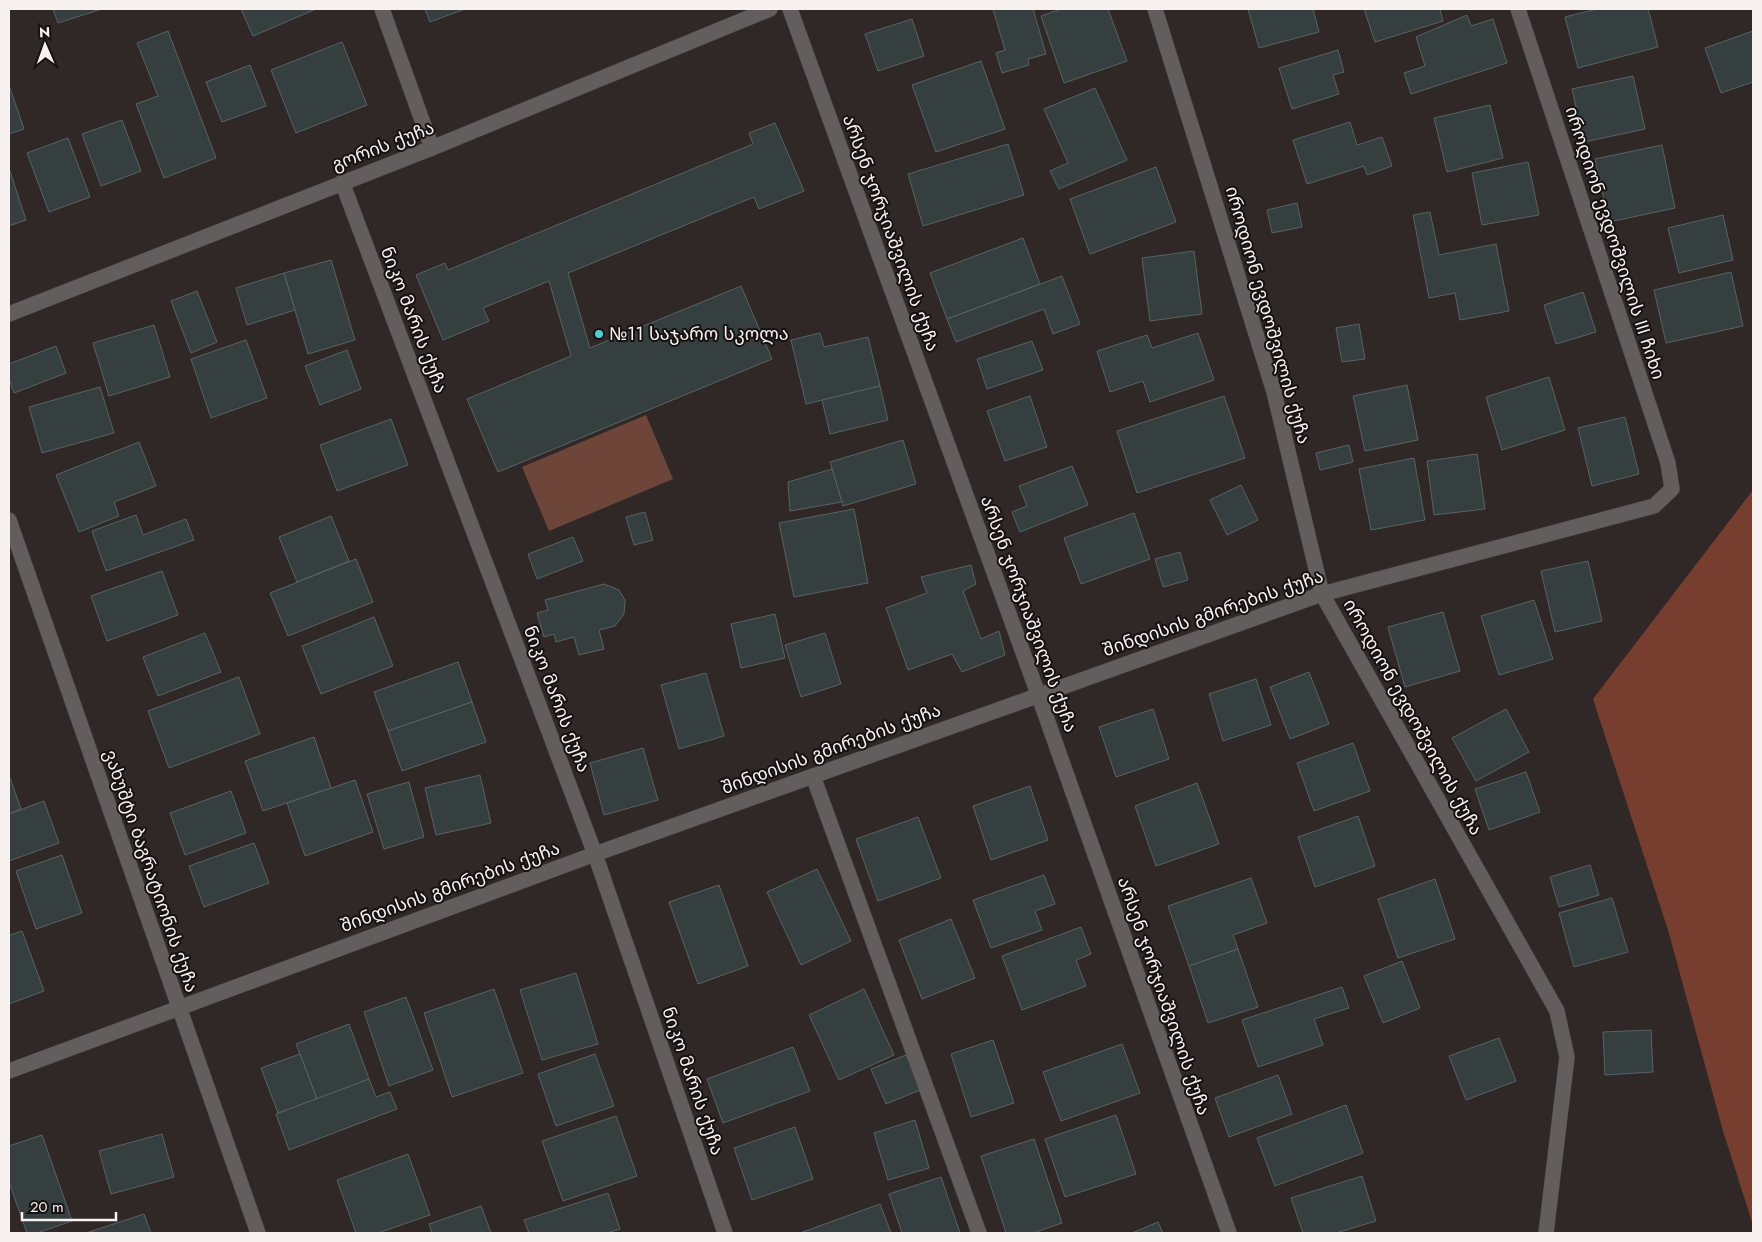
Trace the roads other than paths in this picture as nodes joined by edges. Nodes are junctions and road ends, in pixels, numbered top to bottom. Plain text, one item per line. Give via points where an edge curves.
1 (382, 9) edge
2 (770, 9) edge
3 (790, 9) edge
4 (1155, 9) edge
5 (1518, 9) edge
6 (432, 148) junction
7 (342, 182) junction
8 (9, 314) edge
9 (1672, 489) joint
10 (9, 520) edge
11 (1322, 594) junction
12 (1038, 694) junction
13 (813, 776) junction
14 (595, 854) junction
15 (179, 1007) junction
16 (9, 1071) edge
17 (258, 1233) edge
18 (725, 1233) edge
19 (979, 1233) edge
20 (1229, 1233) edge
21 (1546, 1233) edge

1 - 6 street
2 - 6 street, გორის ქუჩა
3 - 12 street, არსენ ჯორჯიაშვილის ქუჩა
4 - 11 street, იროდიონ ევდოშვილის ქუჩა via 1274,392
5 - 9 street, იროდიონ ევდოშვილის III ჩიხი via 1668,464
6 - 7 street, გორის ქუჩა
7 - 8 street, გორის ქუჩა
7 - 14 street, ნიკო მარის ქუჩა
9 - 11 street, შინდისის გმირების ქუჩა via 1654,506
10 - 15 street, ვახუშტი ბაგრატიონის ქუჩა
11 - 12 street, შინდისის გმირების ქუჩა
11 - 21 street, იროდიონ ევდოშვილის ქუჩა via 1557,1011 1567,1057
12 - 13 street, შინდისის გმირების ქუჩა
12 - 20 street, არსენ ჯორჯიაშვილის ქუჩა
13 - 14 street, შინდისის გმირების ქუჩა
13 - 19 street
14 - 15 street, შინდისის გმირების ქუჩა
14 - 18 street, ნიკო მარის ქუჩა
15 - 16 street, შინდისის გმირების ქუჩა
15 - 17 street, ვახუშტი ბაგრატიონის ქუჩა

